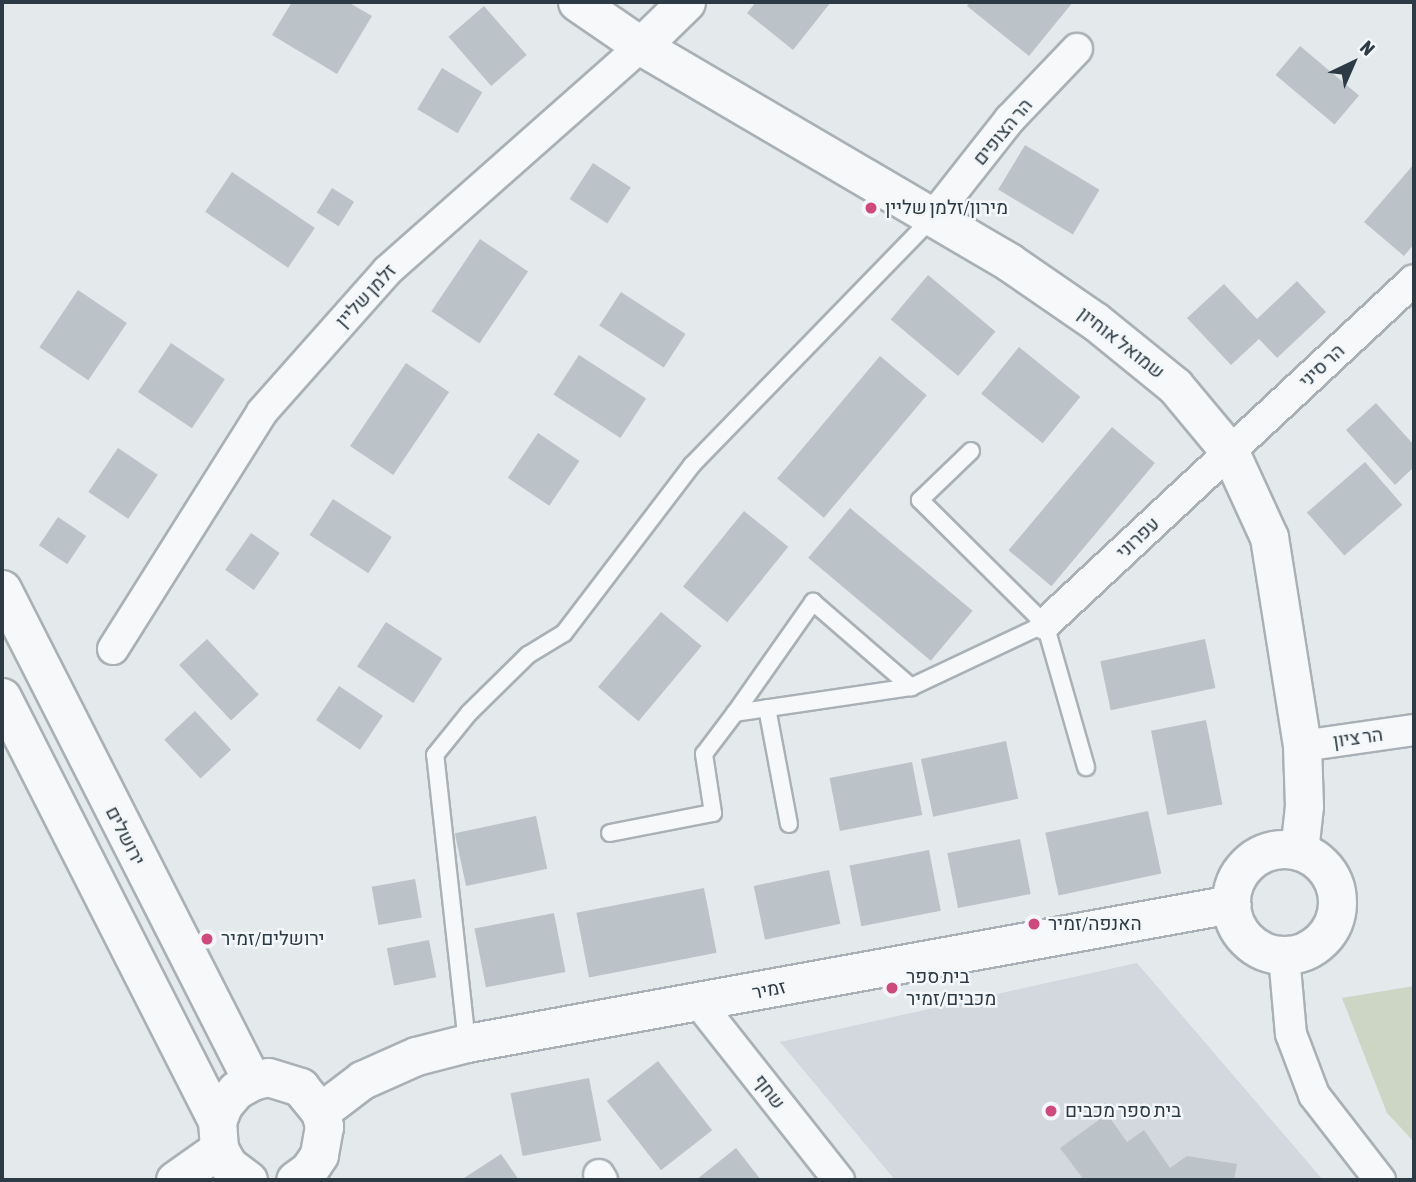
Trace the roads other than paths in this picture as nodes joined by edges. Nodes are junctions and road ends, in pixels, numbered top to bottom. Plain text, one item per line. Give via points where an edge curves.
1 (576, 2) edge
2 (686, 2) edge
3 (641, 46) junction
4 (1077, 49) dead end
5 (932, 218) junction
6 (1414, 280) edge
7 (971, 451) dead end
8 (1230, 452) junction
9 (2, 589) edge
10 (1045, 624) junction
11 (113, 649) dead end
12 (911, 687) junction
13 (2, 697) edge
14 (767, 708) junction
15 (735, 713) junction
16 (1414, 730) edge
17 (1301, 746) junction
18 (1086, 767) dead end
19 (789, 824) dead end
20 (610, 833) dead end
21 (1299, 851) junction
22 (1231, 904) junction
23 (1284, 956) junction
24 (699, 1003) junction
25 (467, 1043) junction
26 (252, 1081) junction
27 (320, 1112) junction
28 (218, 1135) junction
29 (317, 1172) edge
30 (175, 1180) edge
31 (248, 1180) edge
32 (839, 1180) edge
33 (1380, 1180) edge

1 - 3 street, שמואל אוחיון
2 - 3 street, זלמן שליין
3 - 5 street, שמואל אוחיון
3 - 11 street, זלמן שליין via 387,271 262,412
4 - 5 street, הר הצופים via 1010,119
5 - 8 street, שמואל אוחיון via 1009,262 1095,321 1175,386
5 - 25 lane via 692,465 564,633 528,655 469,713 435,755
6 - 8 street, הר סיני
7 - 10 lane via 920,500
8 - 10 street, עפרוני
8 - 17 street, שמואל אוחיון via 1269,537
9 - 26 street, ירושלים
10 - 12 lane
10 - 18 lane
12 - 14 lane
12 - 15 lane via 813,601
13 - 28 street
14 - 15 lane
14 - 19 lane
15 - 20 lane via 704,754 713,813
16 - 17 street, הר ציון
17 - 21 street, שמואל אוחיון via 1304,806
21 - 22 street via 1282,849 1251,860 1237,880
21 - 23 street via 1329,874 1337,910 1331,928 1319,942
22 - 23 street via 1236,924 1248,941 1265,952
22 - 24 street, זמיר
23 - 33 street via 1291,1034 1314,1095
24 - 25 street, זמיר
24 - 32 street, שחף
25 - 27 street, זמיר via 416,1056 362,1080
26 - 27 street via 268,1077 292,1083 312,1098
26 - 28 street via 224,1104
27 - 29 street via 324,1134
28 - 30 street
28 - 31 street via 228,1166

